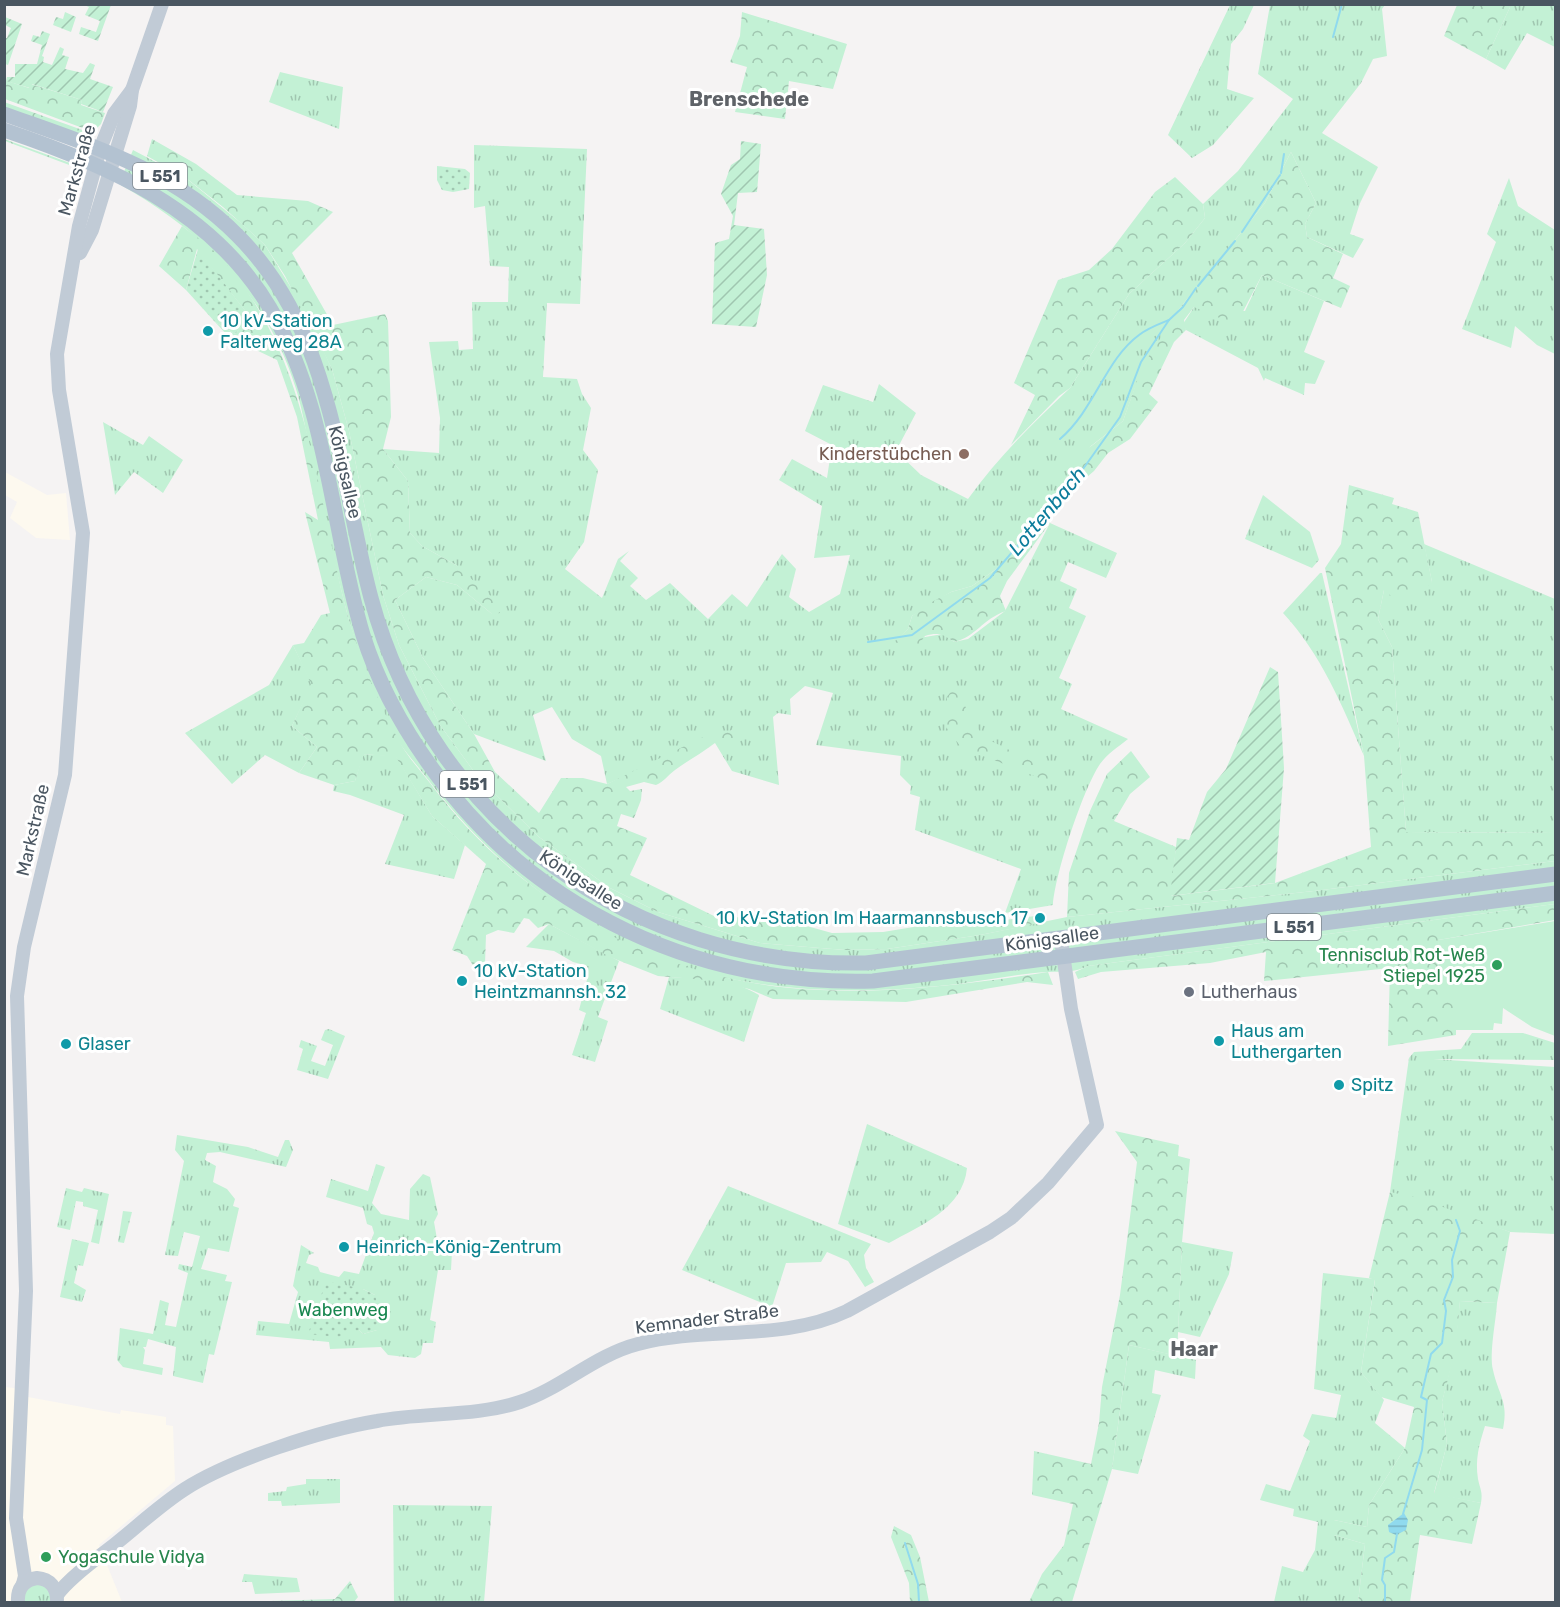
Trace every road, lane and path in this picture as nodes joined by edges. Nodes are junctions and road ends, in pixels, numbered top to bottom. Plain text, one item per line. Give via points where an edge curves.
1 (162, 4) edge
2 (4, 114) edge
3 (4, 130) edge
4 (107, 151) junction
5 (103, 167) junction
6 (1556, 874) edge
7 (1556, 892) edge
8 (1061, 940) junction
9 (1062, 958) junction
10 (21, 1549) junction
11 (84, 1568) junction
12 (44, 1580) junction
13 (23, 1584) junction
14 (56, 1599) edge
15 (18, 1602) edge

1 - 4 main road, Markstraße via 130,106
2 - 4 main road, Königsallee / L 551
3 - 5 main road, Königsallee / L 551
4 - 5 main road, Markstraße
4 - 8 main road, Königsallee / L 551 via 162,177 202,205 239,237 280,289 314,357 372,601 400,679 424,726 447,759 493,814 530,848 580,885 646,921 697,941 768,958 866,963
5 - 9 main road, Königsallee / L 551 via 157,196 206,231 250,279 270,308 295,358 313,416 353,597 380,677 409,734 447,789 528,870 594,915 634,936 697,960 745,972 815,981 873,981
5 - 10 main road, Markstraße via 79,226 57,354 59,390 83,533 65,775 24,947 17,996 26,1292 16,1518
6 - 8 main road, Königsallee / L 551
7 - 9 main road, Königsallee / L 551
8 - 9 main road
9 - 11 main road, Kemnader Straße via 1096,1127 1048,1183 990,1232 844,1312 802,1326 637,1344 606,1356 521,1402 376,1421 262,1454 188,1488
10 - 12 main road, Markstraße
10 - 13 main road, Markstraße
11 - 12 main road, Kemnader Straße
11 - 14 main road, Kemnader Straße
12 - 13 main road, Kemnader Straße
12 - 14 main road, Markstraße
13 - 15 main road, Markstraße

